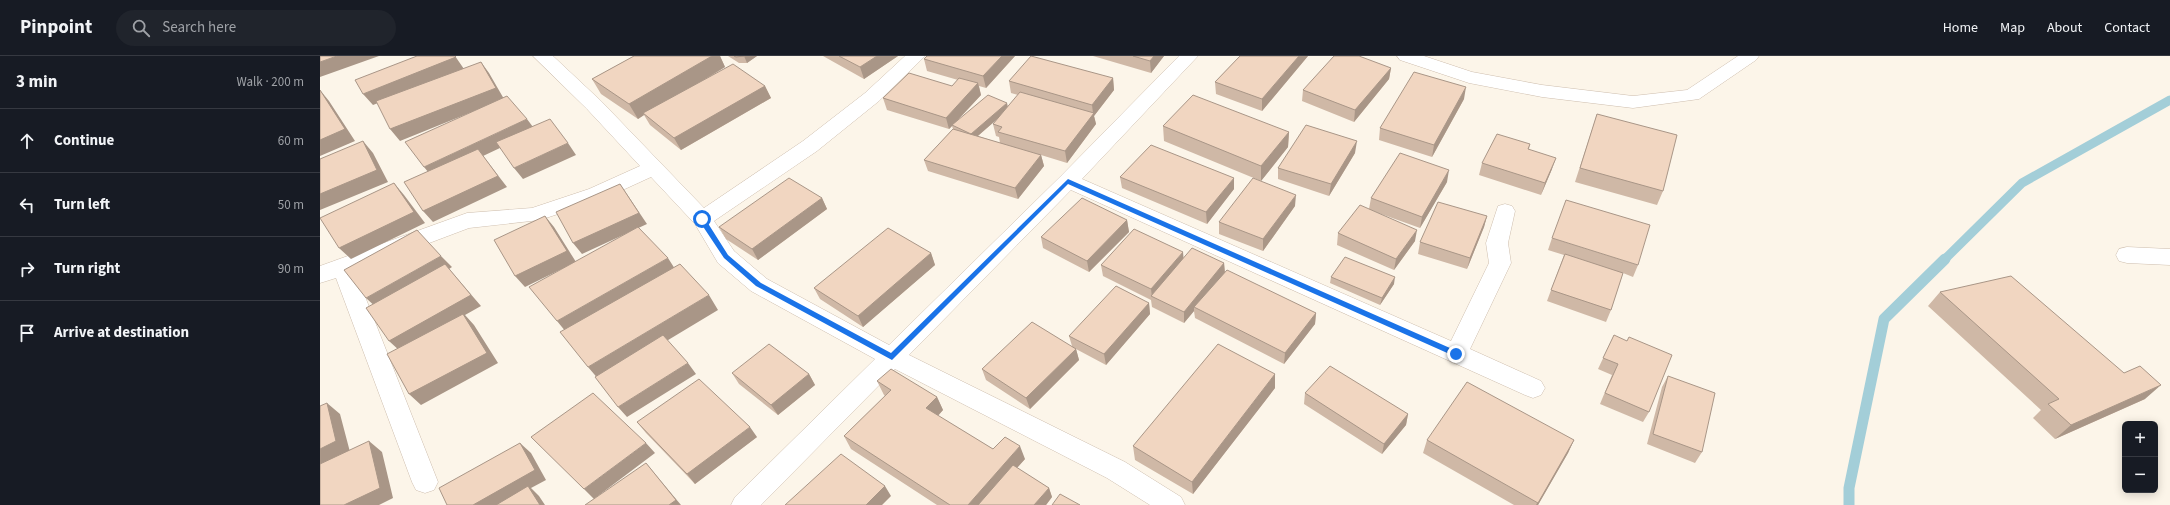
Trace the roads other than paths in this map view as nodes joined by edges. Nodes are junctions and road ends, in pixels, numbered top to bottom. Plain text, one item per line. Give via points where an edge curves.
1 (542, 56) edge
2 (916, 56) edge
3 (1189, 56) edge
4 (1406, 56) edge
5 (1750, 56) edge
6 (653, 168) junction
7 (1068, 181) junction
8 (1505, 211) dead end
9 (702, 219) junction
10 (2127, 255) dead end
11 (2170, 256) edge
12 (342, 266) junction
13 (320, 275) edge
14 (1456, 354) junction
15 (892, 357) junction
16 (1533, 388) dead end
17 (425, 482) dead end
18 (744, 505) edge
19 (1172, 505) edge

1 - 6 street via 594,105
2 - 9 street via 872,97 810,146
3 - 7 street
4 - 5 street via 1469,77 1542,91 1633,102 1692,95
6 - 9 street
6 - 12 street via 596,194 533,215 467,220
7 - 14 street
7 - 15 street
8 - 14 street via 1497,243 1500,263
9 - 15 street via 726,257 759,284
10 - 11 street
12 - 13 street
12 - 17 street
14 - 16 street
15 - 18 street
15 - 19 street via 1116,470

